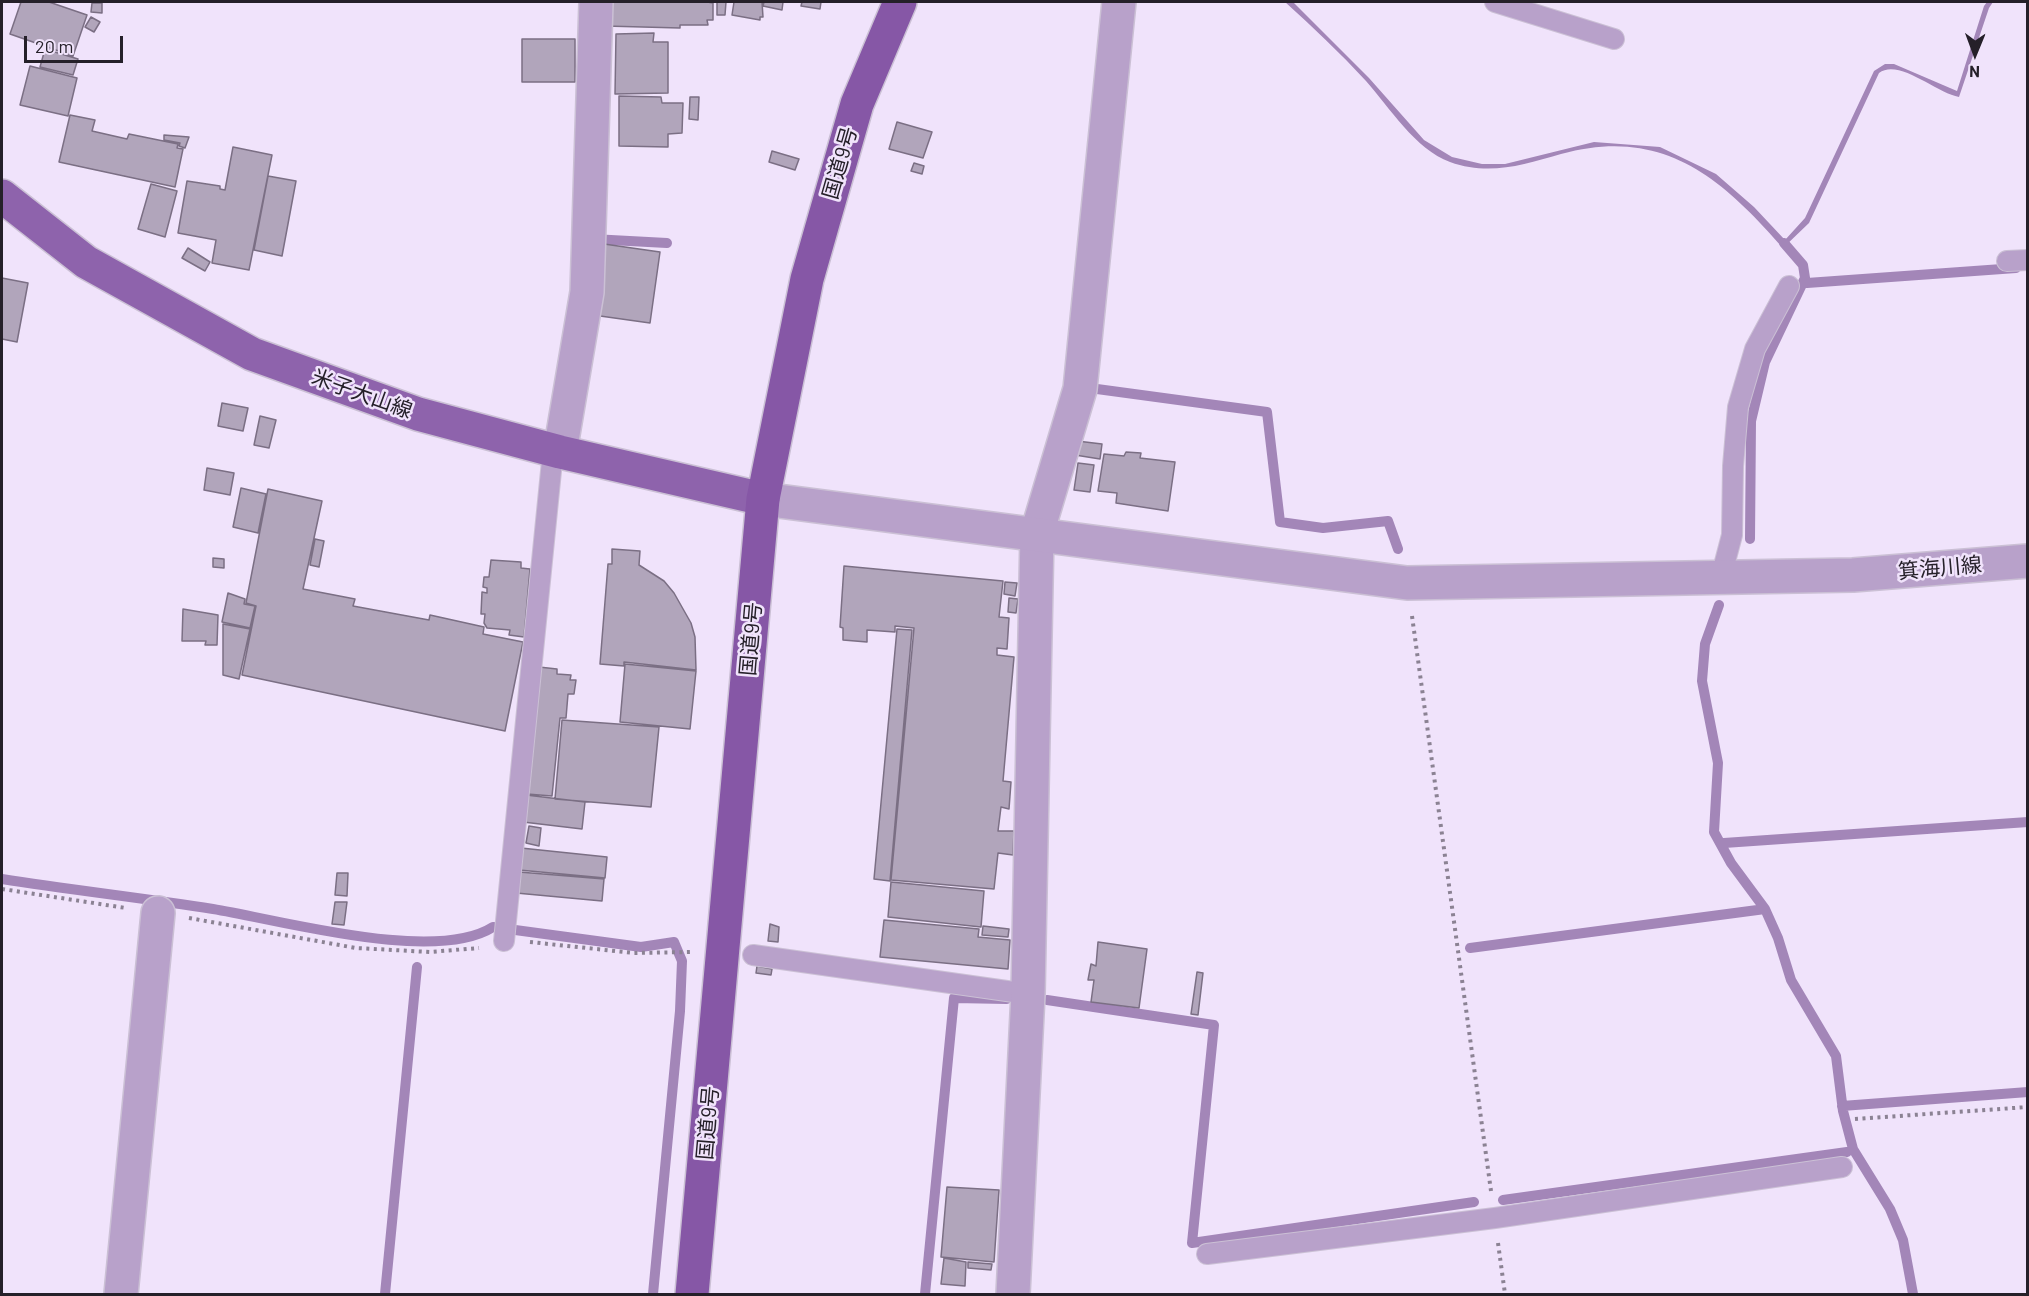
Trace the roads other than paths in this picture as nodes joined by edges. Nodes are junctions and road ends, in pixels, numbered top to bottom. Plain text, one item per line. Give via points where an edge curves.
1 (596, 2) edge
2 (900, 2) edge
3 (1119, 2) edge
4 (1495, 2) edge
5 (1614, 39) dead end
6 (2, 196) edge
7 (2028, 260) edge
8 (2007, 261) dead end
9 (1789, 286) dead end
10 (557, 452) junction
11 (763, 499) junction
12 (1037, 533) junction
13 (2028, 561) edge
14 (1721, 577) junction
15 (158, 913) road end
16 (504, 941) road end
17 (738, 953) junction
18 (1028, 994) junction
19 (1842, 1167) dead end
20 (1207, 1254) dead end
21 (120, 1294) edge
22 (692, 1294) edge
23 (1013, 1294) edge

1 - 10 street via 587,292
2 - 11 highway, 国道9号 via 857,104 810,268
3 - 12 street via 1080,389
4 - 5 lane
6 - 10 main road, 米子大山線 via 86,262 252,354 418,414
7 - 8 lane
9 - 14 lane via 1755,349 1738,407 1732,535
10 - 11 main road, 米子大山線
10 - 16 lane
11 - 12 street, 箕海川線
11 - 17 highway, 国道9号
12 - 14 street, 箕海川線 via 1407,583
12 - 18 street
13 - 14 street, 箕海川線 via 1853,575
15 - 21 street
17 - 18 lane
17 - 22 highway, 国道9号
18 - 23 street
19 - 20 lane via 1495,1218

